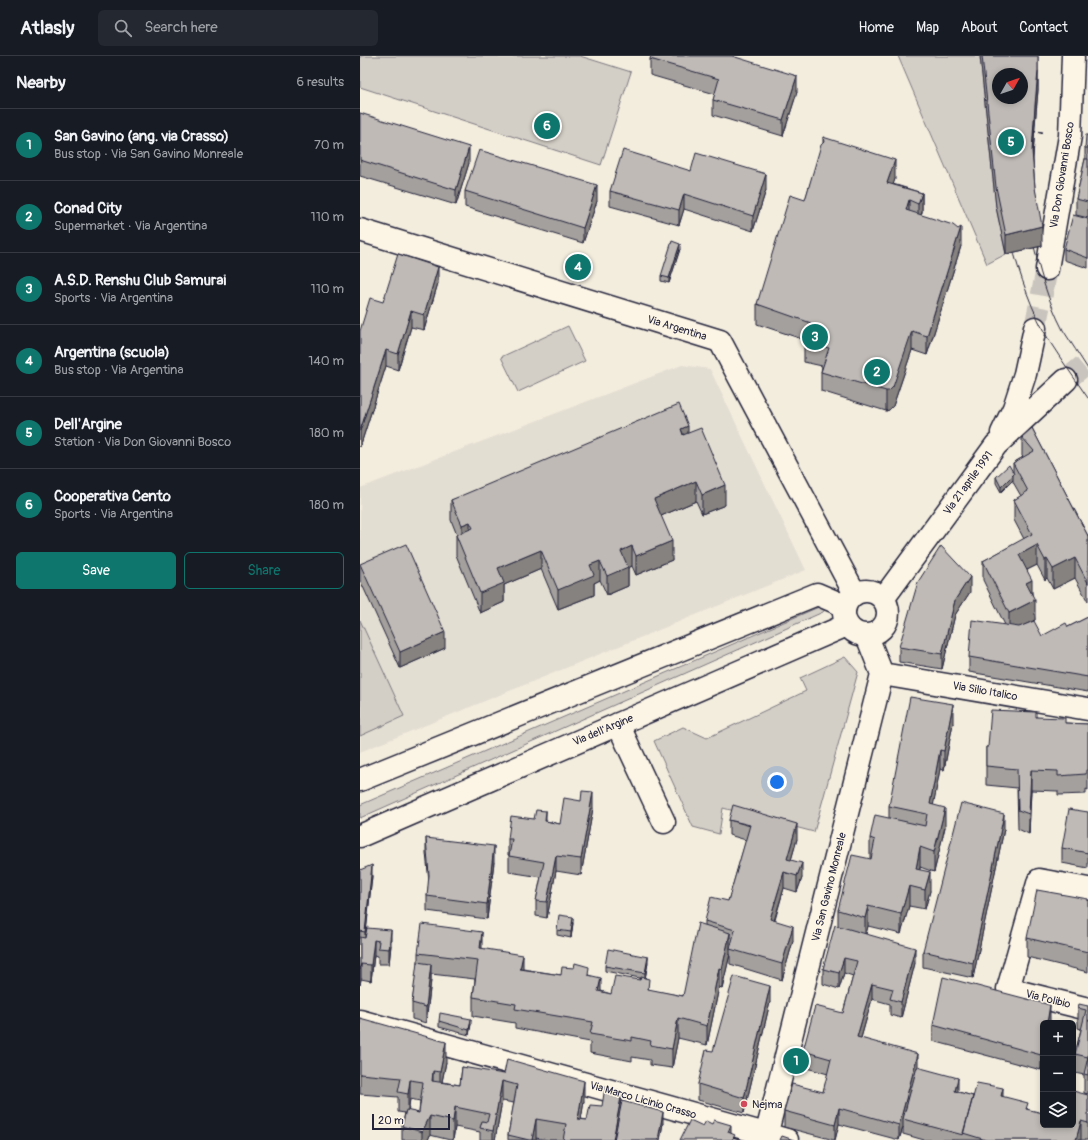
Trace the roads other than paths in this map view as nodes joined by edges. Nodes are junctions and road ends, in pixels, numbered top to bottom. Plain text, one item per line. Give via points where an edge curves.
1 (1073, 56) edge
2 (360, 230) edge
3 (1047, 269) tunnel mouth
4 (1035, 328) tunnel mouth
5 (1066, 380) tunnel mouth
6 (996, 445) junction
7 (883, 598) junction
8 (849, 608) junction
9 (867, 636) junction
10 (882, 674) junction
11 (1088, 708) edge
12 (618, 724) junction
13 (360, 780) edge
14 (664, 822) dead end
15 (360, 836) edge
16 (1088, 889) edge
17 (1088, 1009) edge
18 (360, 1020) edge
19 (773, 1138) edge

1 - 3 street, Via Don Giovanni Bosco via 1070,136
2 - 8 street, Via Argentina via 720,341
4 - 6 street via 1026,374 1014,408
5 - 6 street, Via 21 aprile 1991
6 - 7 street, Via 21 aprile 1991
7 - 8 street via 870,591 862,591
7 - 9 street via 887,606 887,622 877,633
8 - 9 street via 852,631
8 - 12 street, Via dell'Argine
8 - 13 street via 817,594
9 - 10 street
10 - 11 street, Via Silio Italico
10 - 19 street, Via San Gavino Monreale
12 - 14 street
12 - 15 street, Via dell'Argine
16 - 17 street, Via Polibio via 1039,880 1008,989
18 - 19 street, Via Marco Licinio Crasso

